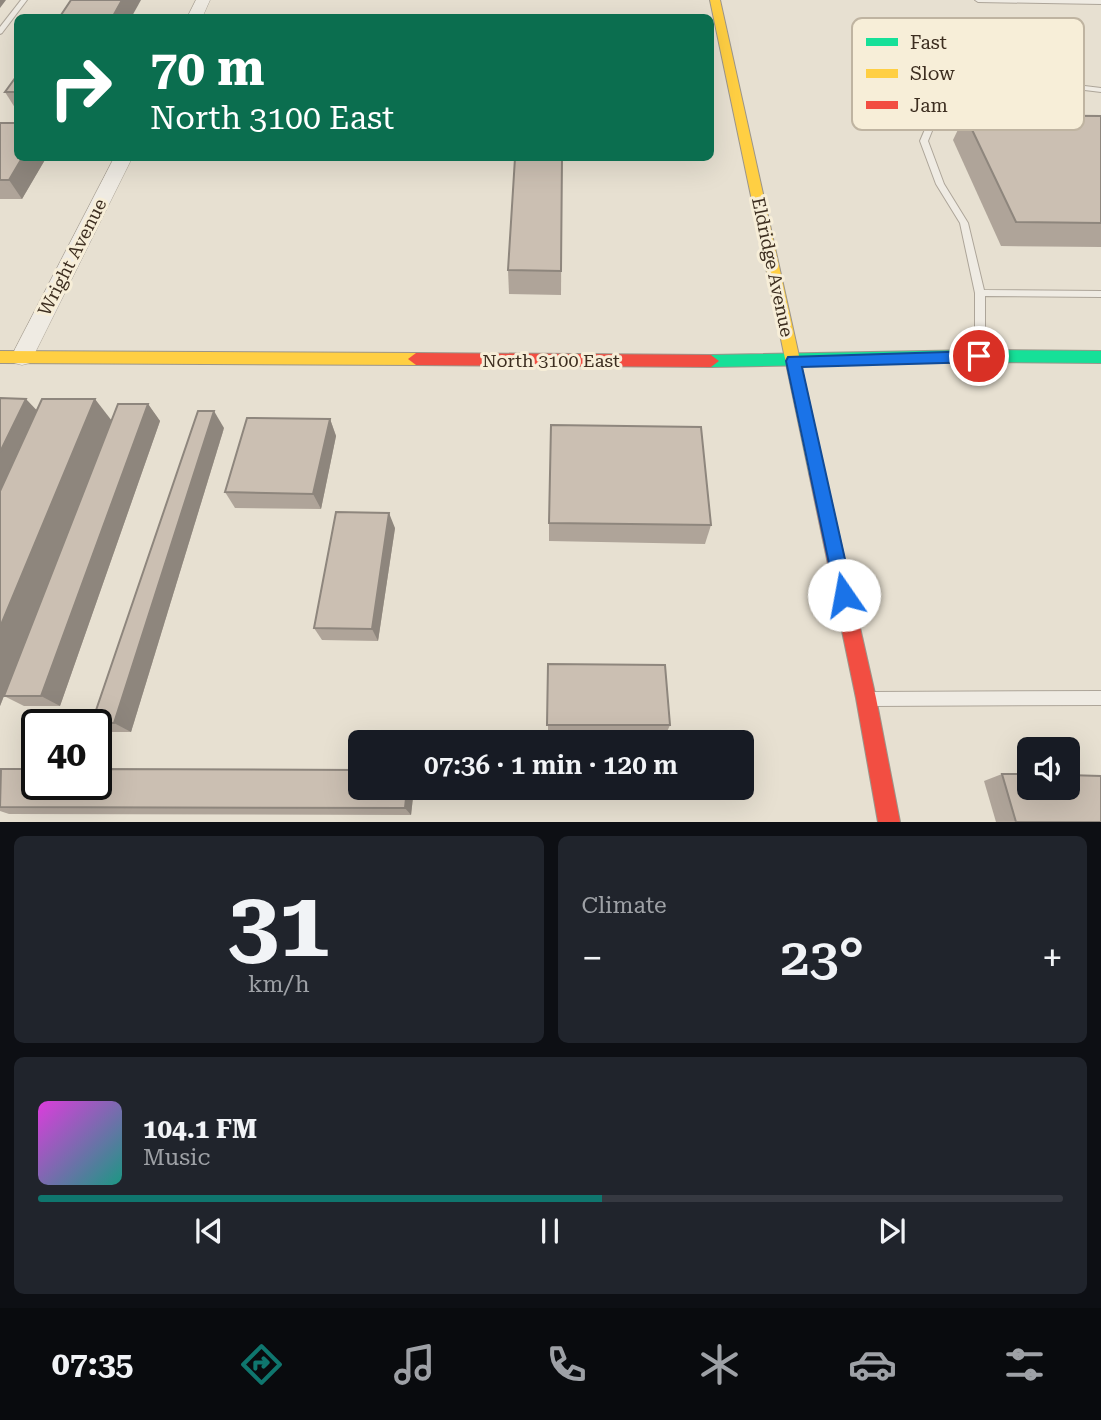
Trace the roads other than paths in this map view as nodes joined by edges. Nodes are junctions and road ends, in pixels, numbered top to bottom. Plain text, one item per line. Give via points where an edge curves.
1 (24, 0) edge
2 (715, 0) edge
3 (978, 0) edge
4 (1101, 2) edge
5 (0, 32) edge
6 (929, 130) edge
7 (121, 161) edge
8 (980, 293) junction
9 (1101, 294) edge
10 (979, 356) junction
11 (0, 357) edge
12 (22, 357) junction
13 (1101, 357) edge
14 (793, 361) junction
15 (866, 698) junction
16 (1101, 698) edge
17 (889, 821) edge

1 - 5 lane
2 - 14 main road, Eldridge Avenue
3 - 4 lane
6 - 8 lane via 924,141 940,184 964,223
7 - 12 street, Wright Avenue
8 - 9 lane
8 - 10 lane
10 - 13 main road, North 3100 East
10 - 14 main road, North 3100 East
11 - 12 main road, North 3100 East
12 - 14 main road, North 3100 East
14 - 15 main road, Eldridge Avenue
15 - 16 lane
15 - 17 main road, Eldridge Avenue

